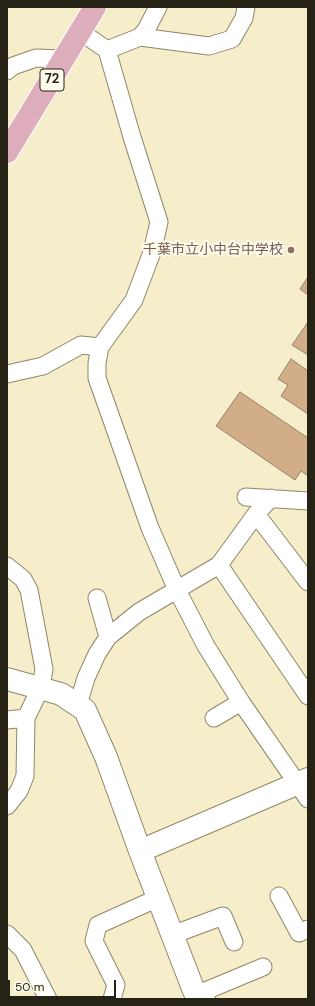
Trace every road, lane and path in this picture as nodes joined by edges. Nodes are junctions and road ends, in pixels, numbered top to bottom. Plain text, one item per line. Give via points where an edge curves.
1 (95, 7) edge
2 (158, 7) edge
3 (246, 7) edge
4 (81, 32) junction
5 (140, 37) junction
6 (107, 50) junction
7 (64, 59) junction
8 (7, 71) edge
9 (7, 152) edge
10 (100, 346) junction
11 (7, 374) edge
12 (246, 497) dead end
13 (271, 498) junction
14 (308, 501) edge
15 (256, 514) junction
16 (219, 565) junction
17 (7, 566) edge
18 (308, 582) edge
19 (177, 590) junction
20 (98, 598) dead end
21 (108, 637) junction
22 (7, 679) edge
23 (41, 687) junction
24 (308, 696) edge
25 (241, 702) junction
26 (78, 705) junction
27 (26, 718) junction
28 (214, 718) dead end
29 (7, 720) edge
30 (304, 787) edge
31 (7, 806) edge
32 (140, 851) junction
33 (279, 896) dead end
34 (158, 898) junction
35 (308, 929) edge
36 (7, 934) edge
37 (172, 935) junction
38 (234, 942) dead end
39 (263, 967) dead end
40 (197, 996) edge
41 (48, 999) edge
42 (112, 999) edge

1 - 4 main road, 72
2 - 5 street
3 - 5 street via 244,18 232,39 209,46
4 - 6 street
4 - 7 main road, 72
5 - 6 street
6 - 10 street via 159,222 152,252 134,300
7 - 8 street via 36,58 13,66
7 - 9 main road, 72
10 - 11 street via 81,345 43,366
10 - 19 street via 97,378 150,528
12 - 13 street
13 - 14 street
13 - 15 street
15 - 16 street
15 - 18 street
16 - 19 street
16 - 24 street
17 - 23 street via 23,579 29,590 44,669
19 - 21 street via 139,612
19 - 25 street via 206,646
20 - 21 street
21 - 26 street via 86,678
22 - 23 street
23 - 26 street via 61,694
23 - 27 street
25 - 28 street
25 - 30 street
26 - 32 street via 85,710 100,744
27 - 29 street
27 - 31 street via 25,776 19,791
30 - 32 street
32 - 34 street
33 - 35 street via 299,933
34 - 37 street
34 - 42 street via 98,925 94,941 116,984
36 - 41 street via 23,950
37 - 38 street via 223,916
37 - 40 street
39 - 40 street

